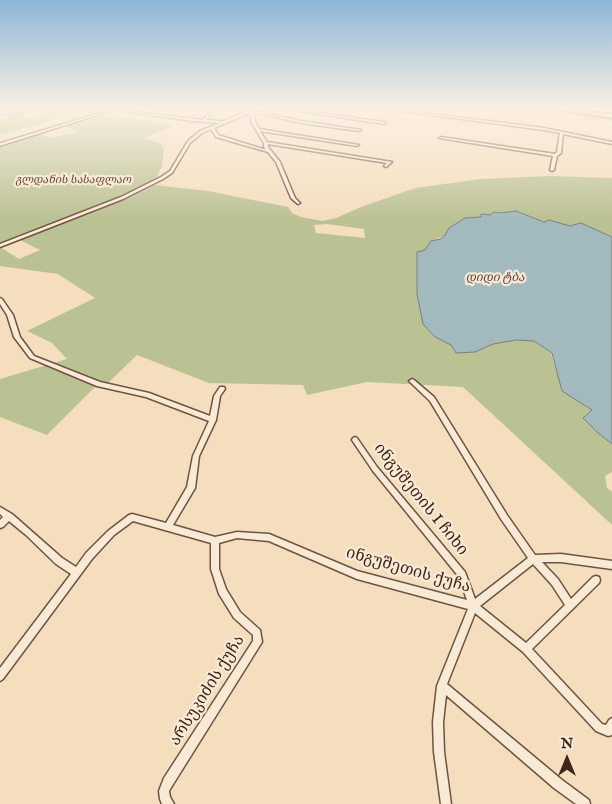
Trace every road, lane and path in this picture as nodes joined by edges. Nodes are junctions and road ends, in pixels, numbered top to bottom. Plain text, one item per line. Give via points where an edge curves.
1 (187, 147) edge
2 (253, 147) edge
3 (266, 147) edge
4 (289, 147) edge
5 (498, 147) edge
6 (560, 147) edge
7 (271, 152) junction
8 (555, 155) junction
9 (386, 166) dead end
10 (552, 170) dead end
11 (298, 203) dead end
12 (0, 246) edge
13 (0, 300) edge
14 (412, 381) dead end
15 (99, 384) joint
16 (222, 389) dead end
17 (213, 420) junction
18 (355, 440) dead end
19 (0, 510) edge
20 (9, 516) junction
21 (0, 525) edge
22 (168, 527) junction
23 (215, 541) junction
24 (533, 559) junction
25 (612, 565) edge
26 (77, 573) junction
27 (596, 580) dead end
28 (473, 606) junction
29 (570, 606) junction
30 (526, 649) junction
31 (0, 676) edge
32 (442, 686) junction
33 (612, 723) edge
34 (169, 804) edge
35 (446, 804) edge
36 (584, 804) edge

1 - 12 street via 171,172 162,178 122,198
2 - 7 street
3 - 7 street
4 - 9 street via 390,162
5 - 8 street
6 - 8 street
7 - 11 street
8 - 10 street
13 - 15 street via 17,337 32,357
14 - 24 street via 432,399
15 - 17 street via 147,395
16 - 17 street via 217,396
17 - 22 street via 196,456 191,488
18 - 28 street, ინგუშეთის I ჩიხი via 462,576
19 - 20 street
20 - 21 street
20 - 26 street via 59,562
22 - 23 street
22 - 26 street via 132,517 89,556
23 - 28 street, ინგუშეთის ქუჩა via 237,535 269,538 357,575
23 - 34 street, არსუკიძის ქუჩა via 215,568 222,591 237,615 256,633 258,642 168,782 164,791
24 - 25 street via 561,558
24 - 28 street
24 - 29 street via 555,582
26 - 31 street
27 - 29 street
28 - 30 street
28 - 32 street, ინგუშეთის ქუჩა
29 - 30 street
30 - 33 street via 599,728 608,731
32 - 35 street, ინგუშეთის ქუჩა via 438,752
32 - 36 street

